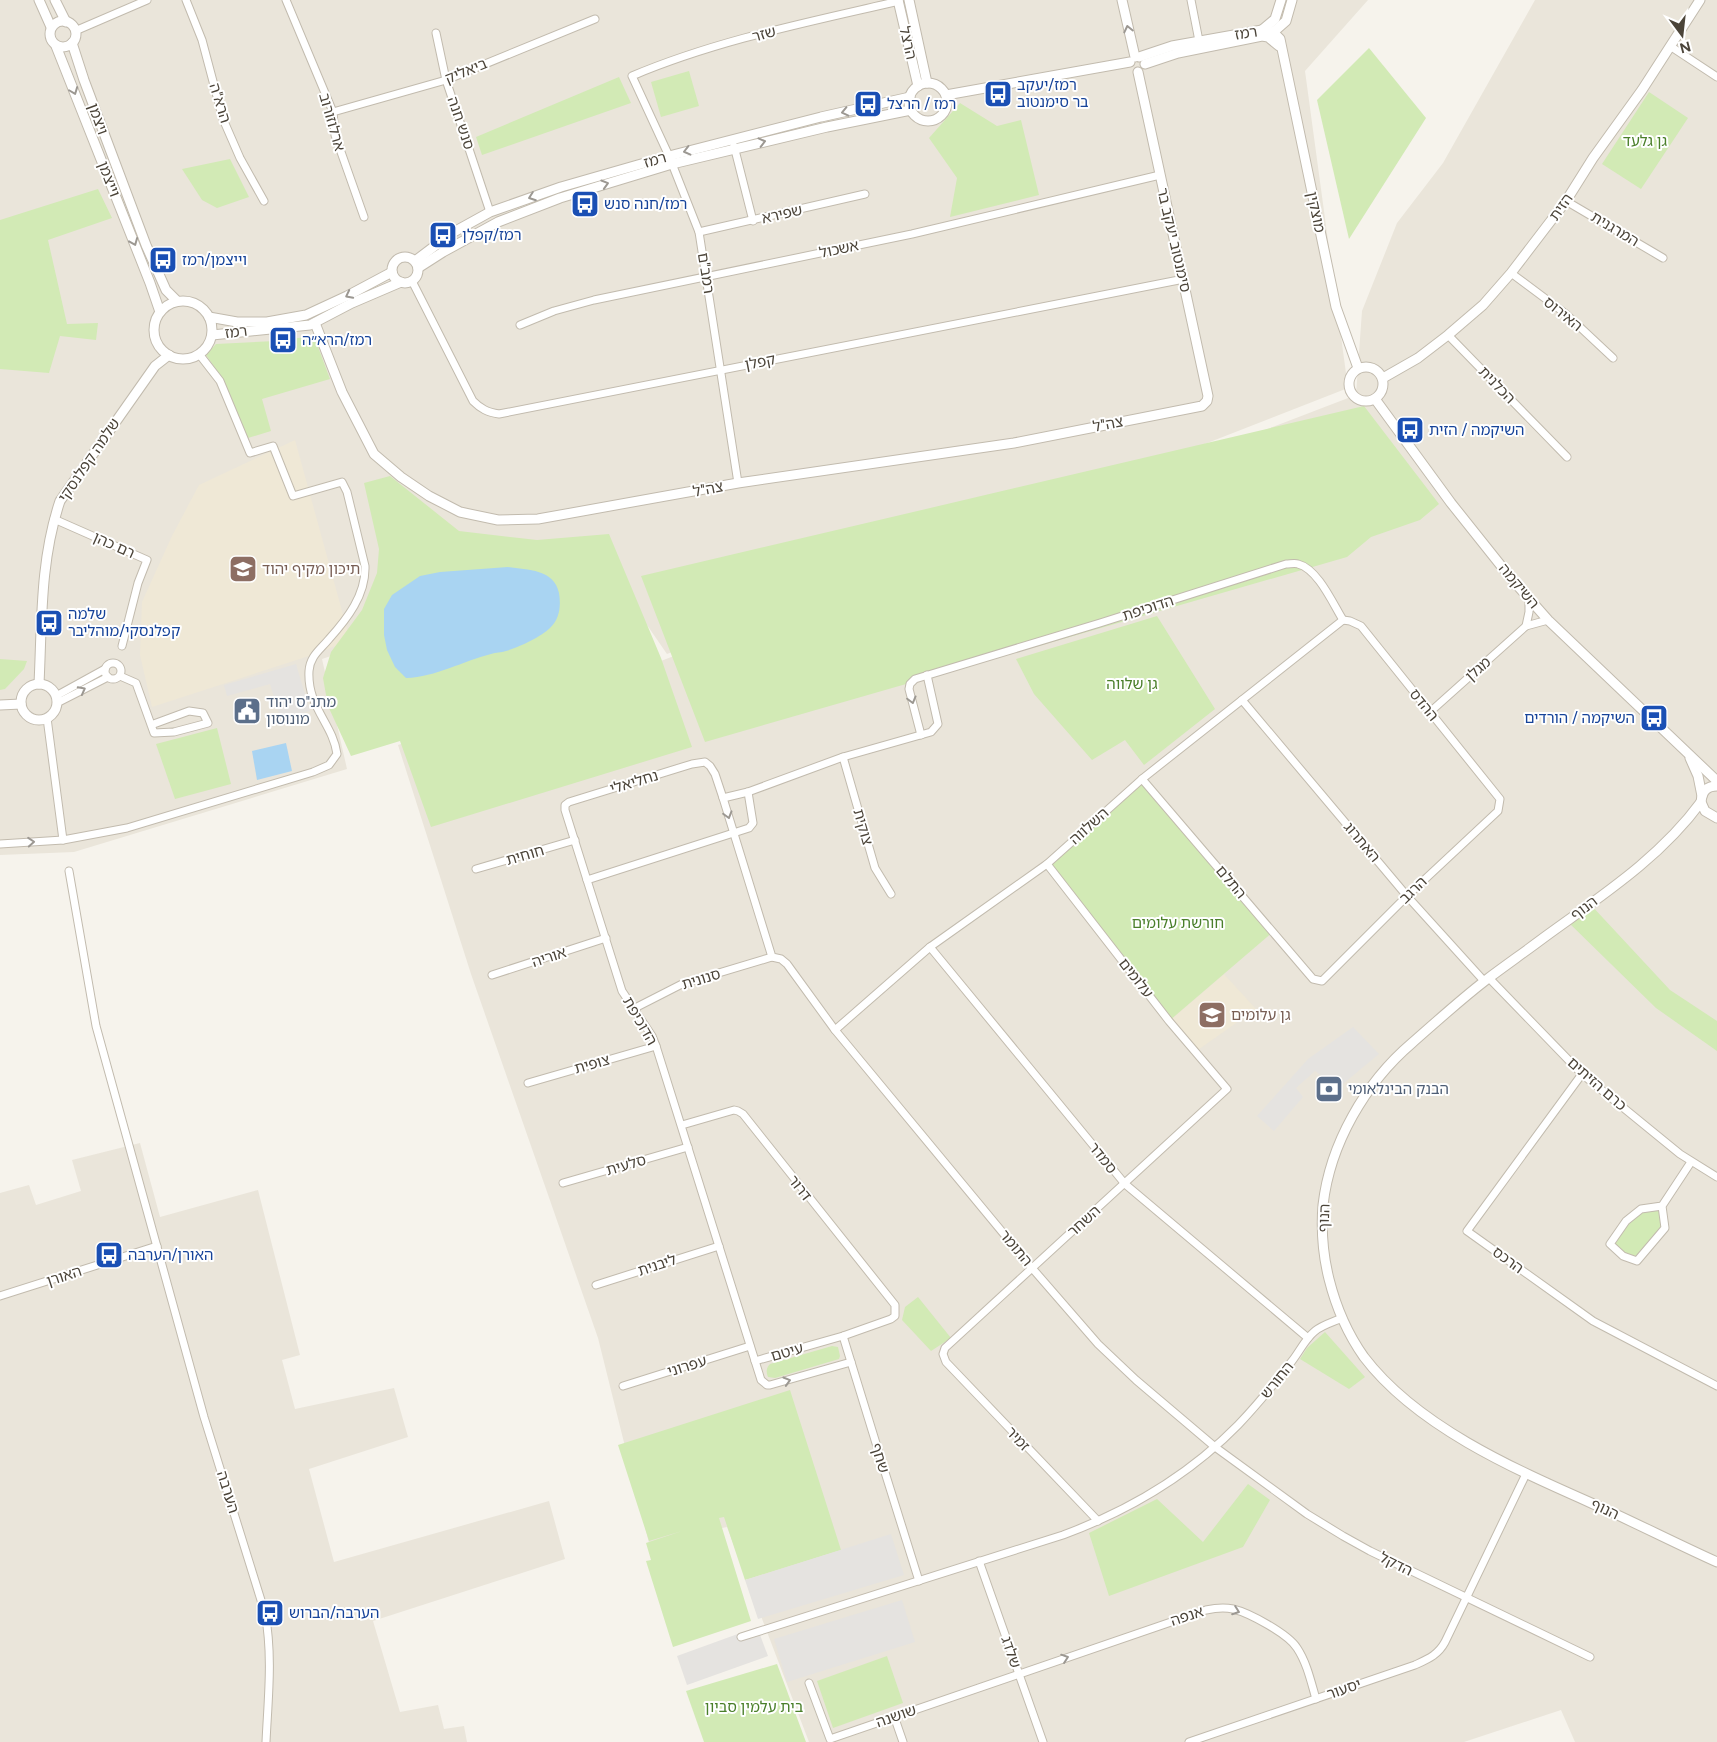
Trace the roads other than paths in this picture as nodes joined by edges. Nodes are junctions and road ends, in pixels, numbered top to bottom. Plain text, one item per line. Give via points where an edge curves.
1 (39, 0) edge
2 (55, 0) edge
3 (147, 0) edge
4 (186, 0) edge
5 (286, 0) edge
6 (909, 0) edge
7 (1122, 0) edge
8 (1191, 0) edge
9 (1281, 0) edge
10 (1292, 0) edge
11 (1700, 0) edge
12 (898, 1) edge
13 (595, 18) dead end
14 (66, 22) junction
15 (51, 27) junction
16 (75, 31) junction
17 (436, 33) dead end
18 (1268, 33) junction
19 (72, 43) junction
20 (1200, 45) junction
21 (56, 46) junction
22 (1670, 46) junction
23 (1284, 52) joint
24 (1137, 60) junction
25 (1138, 72) junction
26 (632, 76) joint
27 (1717, 77) edge
28 (446, 80) junction
29 (928, 83) junction
30 (918, 86) junction
31 (946, 95) junction
32 (910, 97) junction
33 (911, 110) junction
34 (333, 112) junction
35 (734, 145) junction
36 (671, 160) junction
37 (1160, 175) junction
38 (865, 194) dead end
39 (1566, 200) junction
40 (264, 201) dead end
41 (490, 212) junction
42 (364, 217) dead end
43 (753, 221) junction
44 (699, 232) junction
45 (1663, 258) dead end
46 (417, 265) junction
47 (392, 272) junction
48 (1512, 273) junction
49 (707, 276) junction
50 (1184, 279) junction
51 (412, 280) junction
52 (401, 282) junction
53 (177, 301) junction
54 (160, 312) junction
55 (209, 317) junction
56 (315, 322) junction
57 (520, 325) dead end
58 (212, 335) junction
59 (1448, 335) junction
60 (160, 347) junction
61 (199, 354) junction
62 (169, 355) junction
63 (1613, 358) dead end
64 (155, 366) junction
65 (1358, 368) junction
66 (721, 370) junction
67 (1383, 378) junction
68 (1375, 399) junction
69 (1202, 406) joint
70 (1567, 457) dead end
71 (738, 483) junction
72 (54, 519) junction
73 (1529, 598) junction
74 (1343, 620) junction
75 (1548, 620) junction
76 (1526, 626) junction
77 (122, 646) dead end
78 (105, 669) junction
79 (927, 675) junction
80 (120, 676) junction
81 (108, 677) junction
82 (40, 684) junction
83 (56, 699) junction
84 (1242, 700) junction
85 (21, 704) junction
86 (0, 705) edge
87 (1430, 712) junction
88 (46, 718) junction
89 (151, 724) junction
90 (921, 735) junction
91 (1686, 752) junction
92 (843, 757) junction
93 (1142, 779) junction
94 (1717, 781) edge
95 (1717, 786) edge
96 (748, 792) junction
97 (723, 798) junction
98 (1702, 799) junction
99 (1500, 800) joint
100 (565, 805) joint
101 (1713, 816) edge
102 (1689, 818) junction
103 (733, 832) junction
104 (63, 840) junction
105 (575, 840) junction
106 (0, 844) edge
107 (1047, 864) junction
108 (476, 869) dead end
109 (69, 871) dead end
110 (587, 880) junction
111 (891, 894) dead end
112 (1407, 896) junction
113 (606, 938) junction
114 (930, 947) junction
115 (772, 958) junction
116 (492, 975) dead end
117 (1487, 979) junction
118 (1322, 981) joint
119 (633, 1009) junction
120 (835, 1030) junction
121 (656, 1046) junction
122 (1582, 1074) junction
123 (528, 1083) dead end
124 (1227, 1089) joint
125 (682, 1125) junction
126 (688, 1147) junction
127 (1691, 1162) junction
128 (1717, 1177) edge
129 (564, 1183) dead end
130 (1124, 1184) junction
131 (1662, 1206) junction
132 (157, 1246) junction
133 (719, 1246) junction
134 (1032, 1268) junction
135 (596, 1285) dead end
136 (0, 1296) edge
137 (896, 1312) joint
138 (1342, 1318) junction
139 (843, 1336) junction
140 (1308, 1338) junction
141 (750, 1346) junction
142 (943, 1354) joint
143 (755, 1361) junction
144 (851, 1362) junction
145 (623, 1386) dead end
146 (1717, 1386) edge
147 (1215, 1448) junction
148 (1526, 1474) junction
149 (1098, 1521) junction
150 (979, 1561) junction
151 (1717, 1562) edge
152 (920, 1580) junction
153 (1467, 1598) junction
154 (741, 1637) dead end
155 (1590, 1657) dead end
156 (1019, 1674) junction
157 (809, 1683) dead end
158 (1316, 1699) junction
159 (894, 1716) junction
160 (266, 1742) edge
161 (903, 1742) edge
162 (1043, 1742) edge
163 (1189, 1742) edge

1 - 15 street
2 - 14 street
3 - 16 street
4 - 40 street, הרא"ה via 202,40 223,119
5 - 34 street, ארלוזורוב
6 - 29 street, הרצל
24 -> 7 street
8 - 20 street
9 - 18 street
10 - 18 street via 1286,21
11 - 22 street, הזית
12 - 26 street, שזר via 761,34 669,60
12 - 30 street, הרצל
13 - 28 street, ביאליק
14 - 15 street via 58,22
14 - 16 street
15 - 21 street via 51,40
16 - 19 street
17 - 28 street, סנש חנה
18 - 20 street, רמז
18 - 23 street, רמז
19 - 21 street via 65,47
19 - 53 street, ויצמן via 146,245 166,290
20 - 24 street, רמז via 1178,53
21 -> 54 street, וייצמן
22 - 27 street
22 - 39 street, הזית
23 - 65 street, מוצקין via 1336,307
24 - 25 street via 1144,68
24 - 25 street via 1130,66
24 - 31 street, רמז
25 - 37 street, סימנטוב יעקב בר
26 - 36 street, רמב"ם
28 - 34 street, ביאליק
28 - 41 street, סנש חנה
29 - 30 street
29 - 31 street
30 - 32 street
31 - 33 street via 947,107 935,120 923,121
32 - 33 street
32 -> 35 street, רמז
35 -> 33 street, רמז
34 - 42 street, ארלוזורוב via 335,135
35 - 36 street, רמז
35 - 43 street
36 -> 41 street, רמז via 561,187
36 - 44 street, רמב"ם
46 -> 36 street, רמז via 498,222
37 - 49 street, אשכול via 912,234
37 - 50 street, סימנטוב יעקב בר
38 - 43 street, שפירא
39 - 45 street, המרגנית
39 - 48 street, הזית
41 - 46 street, רמז via 452,232
43 - 44 street, שפירא
44 - 49 street, רמב"ם
46 - 47 street via 408,257 399,258 393,264
46 - 51 street via 417,275
47 - 52 street
47 -> 55 street, רמז via 306,315 266,322 237,322
48 - 59 street, הזית via 1483,305
48 - 63 street, האירוס via 1566,314
49 - 57 street, אשכול via 594,300
49 - 66 street, רמב"ם
50 - 66 street, קפלן
50 - 69 street, סימנטוב יעקב בר via 1208,396
51 - 52 street
51 - 66 street, קפלן via 473,401 487,412 499,414
52 - 56 street, רמז
53 - 54 street
53 - 55 street via 194,302
54 - 60 street via 154,324
55 - 58 street
56 - 58 street, רמז via 296,327
56 - 71 street, צה"ל via 342,392 374,454 429,496 460,512 498,520 538,519
58 - 61 street
59 - 67 street, הזית via 1418,358
59 - 70 street, הכלנית
60 - 62 street
60 - 64 street
61 - 62 street via 182,359
61 - 104 street via 220,382 250,453 273,446 293,496 342,482 347,492 366,579 350,612 315,654 309,672 314,702 337,754 329,765 314,772 127,828
62 - 64 street
64 - 72 street, שלמה קפלנסקי via 60,501
65 - 67 street via 1372,368
65 - 68 street via 1348,383 1351,393 1362,402
66 - 71 street, רמב"ם
67 - 68 street via 1382,393
68 - 73 street, השיקמה via 1451,503
69 - 71 street, צה"ל via 1014,443
72 - 77 street, רם כהן via 147,560
72 - 82 street, שלמה קפלנסקי via 43,578
73 - 75 street, השיקמה
73 - 76 street
74 - 79 street, הדוכיפת via 1324,587 1309,570 1299,564 1286,564
74 - 84 street, השלווה
74 - 87 street, ההדס via 1361,626
75 - 76 street, מגלן
75 - 91 street, השיקמה
76 - 87 street, מגלן
78 - 80 street via 110,663 116,663 121,668
78 - 81 street
78 - 83 street
79 - 90 street via 938,724 931,732
79 -> 90 street, הדוכיפת via 915,679 909,689
80 - 81 street
80 - 89 street via 136,683
83 -> 81 street
82 - 83 street via 49,687
82 - 85 street via 24,692
83 - 88 street via 52,714
84 - 93 street, השלווה
84 - 112 street, האתרוג
85 - 86 street
85 - 88 street via 30,717
87 - 99 street, ההדס
88 - 104 street
89 - 89 street via 154,733 174,732 208,723 203,713 189,711
90 - 92 street
91 - 94 street, השיקמה
91 - 98 street via 1698,776
92 - 96 street
92 - 111 street, צוקית via 875,868
93 - 107 street, השלווה
93 - 118 street, התלם via 1313,979
95 - 98 street, הנוף via 1707,788
96 - 97 street
96 - 103 street via 753,823 749,828
97 - 100 street, נחליאלי via 715,774 705,762
97 -> 103 street
98 - 101 street via 1705,811
98 - 102 street, הנוף
99 - 112 street, הרגב via 1498,811
100 - 105 street, הדוכיפת
101 - 102 street via 1700,813
102 - 117 street, הנוף via 1651,857
103 - 110 street
103 - 115 street
106 -> 104 street
105 - 108 street, חוחית
105 - 110 street, הדוכיפת
107 - 114 street, השלווה
107 - 124 street, עלומים via 1169,1021
109 - 132 street, הערבה via 96,1026
110 - 113 street, הדוכיפת
112 - 117 street, האתרוג
112 - 118 street, הרגב
113 - 116 street, אוריה
113 - 119 street, הדוכיפת via 622,991
114 - 120 street, השלווה
114 - 130 street, סמדר
115 - 119 street, סנונית via 682,984
115 - 120 street, התומר via 787,964
117 - 122 street, כרם הזיתים
117 - 138 street, הנוף via 1390,1063 1346,1131 1326,1187 1322,1218 1326,1267
119 - 121 street, הדוכיפת
120 - 134 street, התומר
121 - 123 street, צופית
121 - 125 street, הדוכיפת
122 - 127 street, כרם הזיתים
122 - 146 street, הרכס via 1468,1231 1593,1321
124 - 130 street, השחר
125 - 126 street, הדוכיפת
125 - 137 street, דרור via 734,1110 743,1114 892,1301
126 - 129 street, סלעית
126 - 133 street, הדוכיפת
127 - 128 street, כרם הזיתים
127 - 131 street
130 - 134 street, השחר
130 - 140 street, סמדר
131 - 131 street via 1641,1210 1626,1221 1610,1244 1623,1256 1637,1261 1665,1228
132 - 136 street, האורן
132 - 160 street, הערבה via 204,1417 265,1613 270,1641
133 - 135 street, ליבנית
133 - 141 street, הדוכיפת
134 - 142 street, השחר
134 - 147 street, התומר via 1098,1344
137 - 139 street, עיטם via 890,1319
138 - 140 street, החורש via 1316,1330
138 - 148 street, הנוף via 1364,1355 1398,1393 1429,1418
139 - 143 street, עיטם
139 - 144 street, שחף
140 - 147 street, החורש via 1266,1394
141 - 143 street, הדוכיפת
141 - 145 street, עפרוני
142 - 149 street, זמיר via 946,1362 971,1389
143 -> 144 street, עיטם via 761,1380 767,1385
144 - 152 street, שחף
147 - 149 street, החורש via 1153,1492
147 - 153 street, הדקל via 1343,1536
148 - 151 street, הנוף
148 - 153 street, יסעור
149 - 150 street, החורש
150 - 152 street, החורש
150 - 156 street, שלדג
152 - 154 street, החורש
153 - 155 street, הדקל
153 - 158 street, יסעור via 1446,1642 1433,1657
156 -> 158 street, אנפה via 1206,1610 1224,1608 1238,1610 1291,1641 1307,1668
156 - 159 street, שושנה
156 - 162 street, שלדג
157 - 159 street, שושנה via 830,1738
158 - 163 street, יסעור
159 - 161 street

